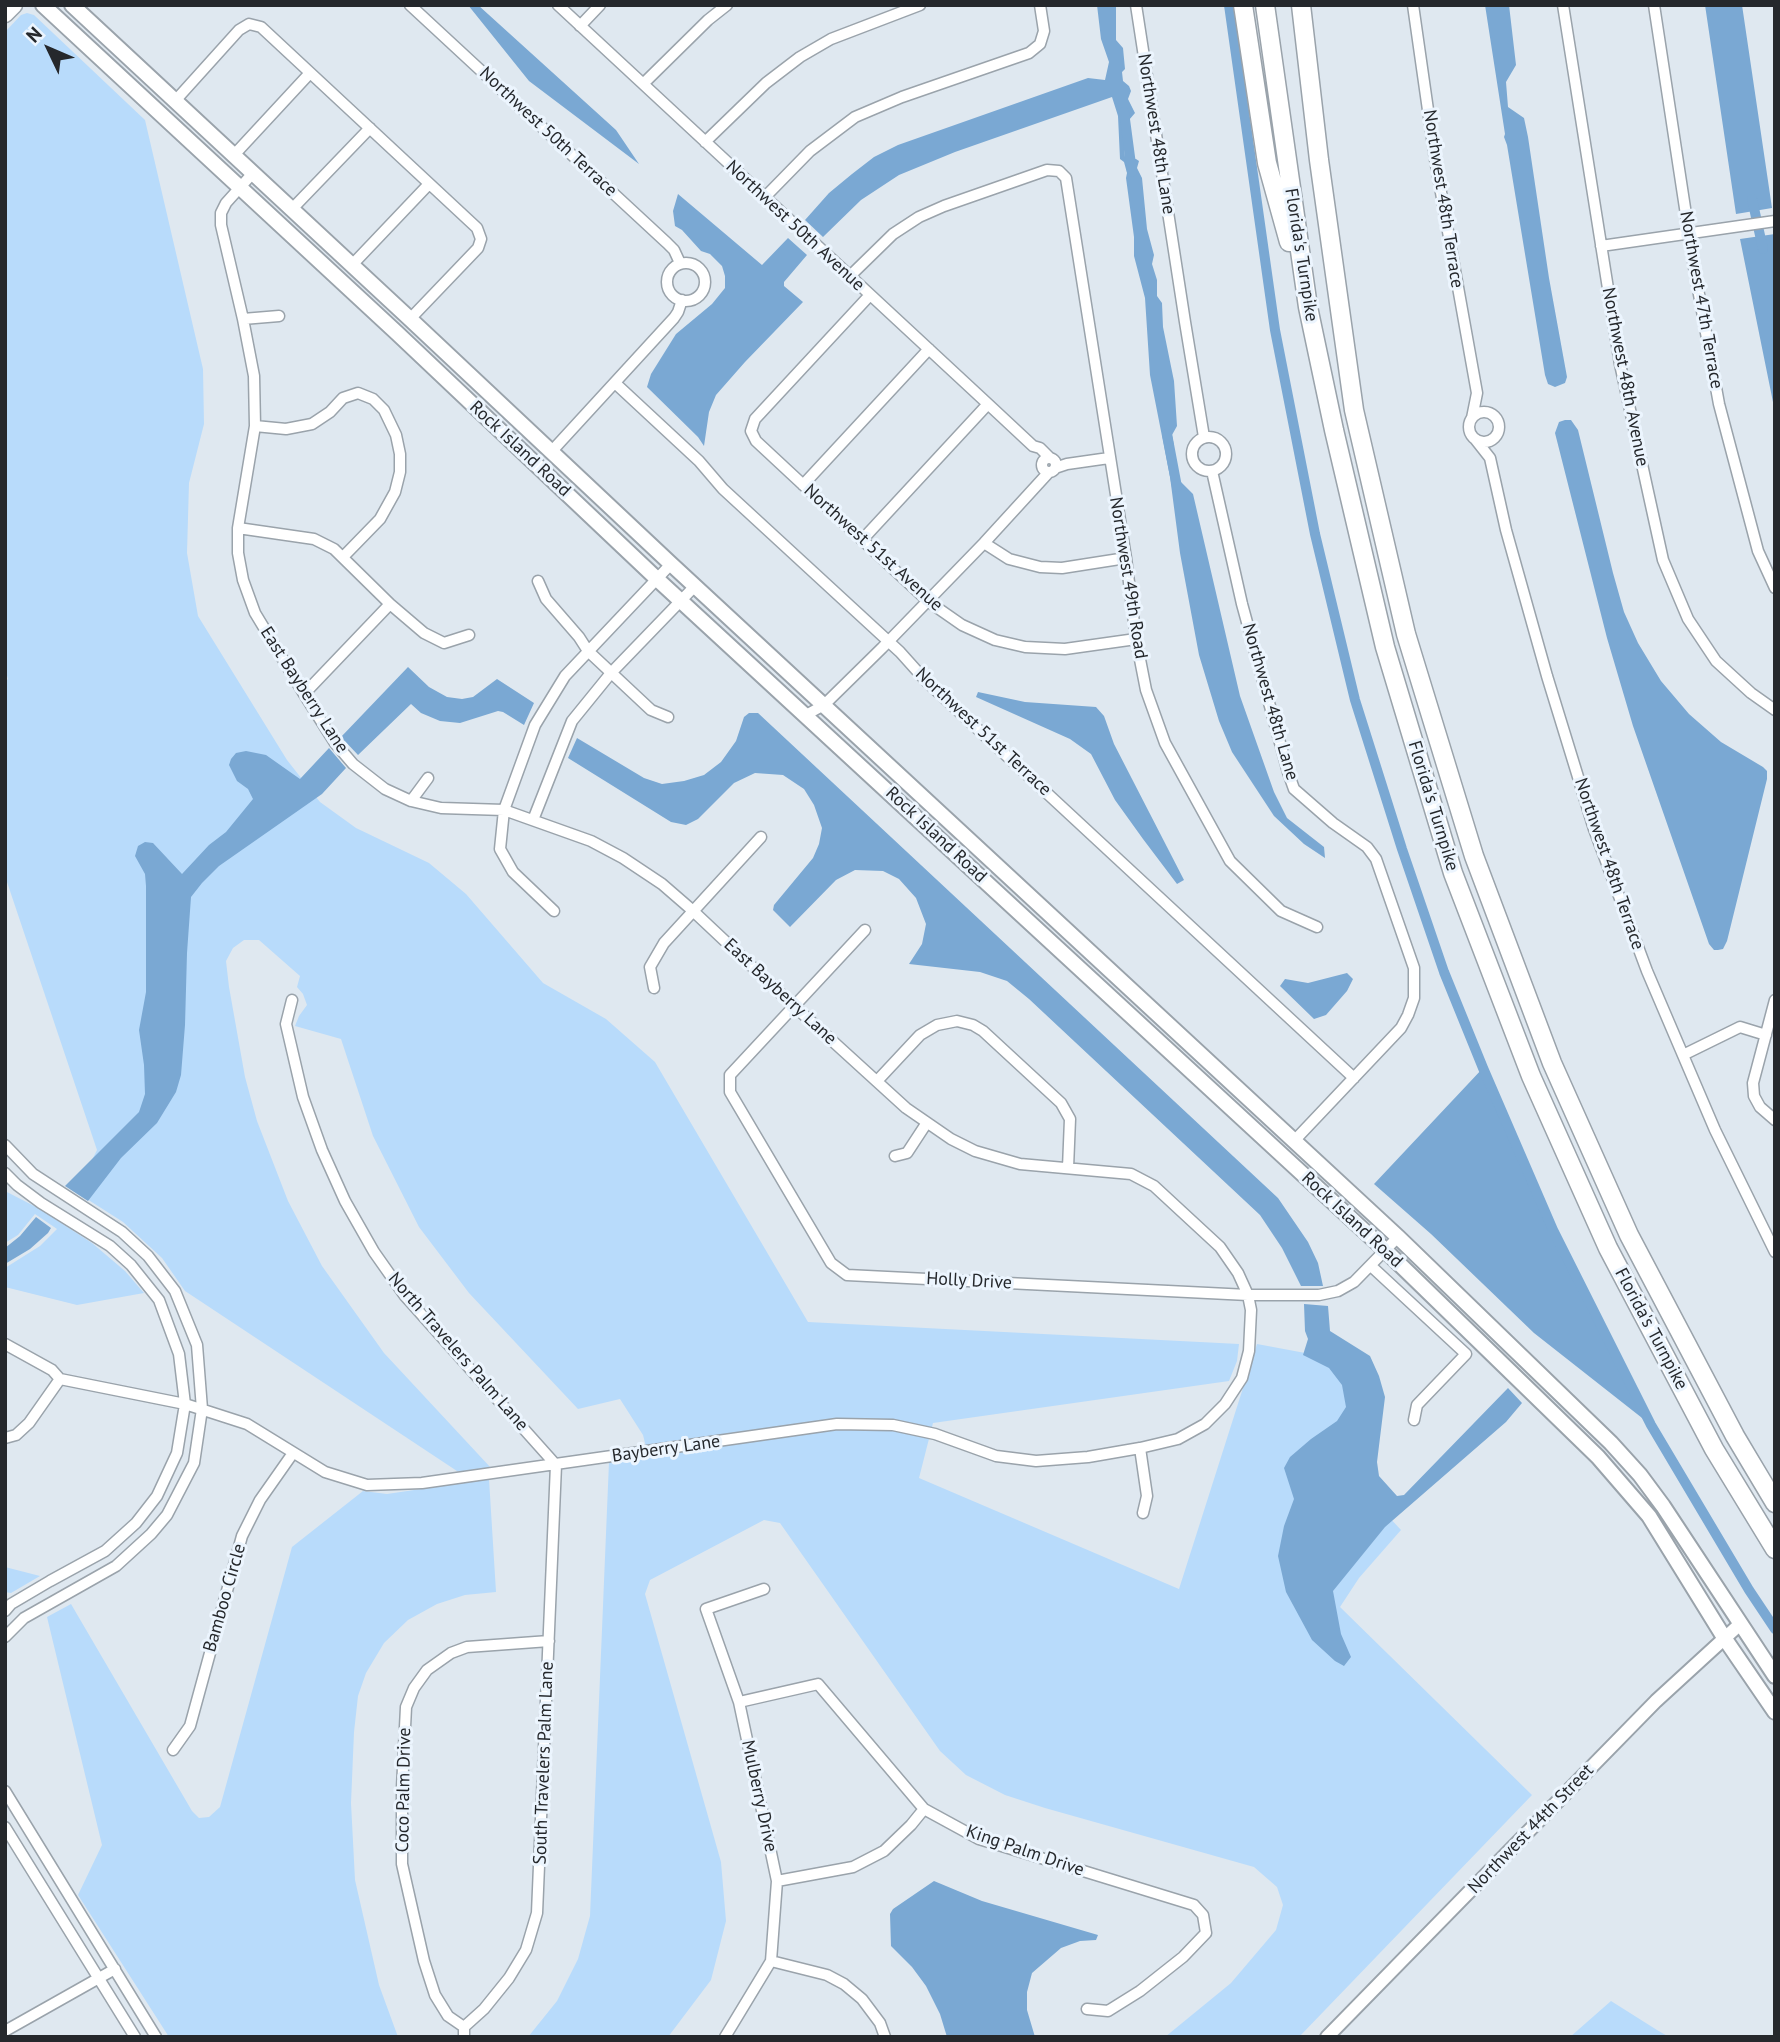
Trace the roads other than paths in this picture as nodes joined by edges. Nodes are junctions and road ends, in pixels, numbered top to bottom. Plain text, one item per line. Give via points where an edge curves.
1 (14, 5) edge
2 (43, 5) edge
3 (72, 5) edge
4 (410, 5) edge
5 (558, 5) edge
6 (600, 5) edge
7 (727, 5) edge
8 (920, 5) edge
9 (1040, 5) edge
10 (1136, 5) edge
11 (1243, 5) edge
12 (1265, 5) edge
13 (1301, 5) edge
14 (1413, 5) edge
15 (1563, 5) edge
16 (1654, 5) edge
17 (5, 14) edge
18 (580, 26) junction
19 (310, 73) junction
20 (643, 84) junction
21 (175, 100) junction
22 (370, 128) junction
23 (705, 142) junction
24 (234, 155) junction
25 (253, 173) junction
26 (429, 184) junction
27 (240, 188) junction
28 (765, 197) junction
29 (292, 209) junction
30 (1775, 221) edge
31 (1689, 233) junction
32 (1601, 246) junction
33 (680, 263) junction
34 (352, 265) junction
35 (850, 276) junction
36 (870, 295) junction
37 (682, 300) junction
38 (1308, 307) junction
39 (279, 316) dead end
40 (243, 319) junction
41 (410, 319) junction
42 (929, 349) junction
43 (615, 383) junction
44 (1476, 393) junction
45 (988, 404) junction
46 (1494, 416) junction
47 (1472, 418) junction
48 (256, 426) junction
49 (1204, 433) junction
50 (1497, 434) junction
51 (1475, 439) junction
52 (551, 452) junction
53 (1109, 457) junction
54 (1490, 458) junction
55 (1049, 465) junction
56 (1212, 471) junction
57 (803, 485) junction
58 (238, 528) junction
59 (862, 540) junction
60 (985, 543) junction
61 (343, 557) junction
62 (1126, 558) junction
63 (671, 564) junction
64 (657, 579) junction
65 (538, 581) dead end
66 (695, 586) junction
67 (1775, 588) edge
68 (681, 601) junction
69 (929, 601) junction
70 (390, 604) junction
71 (469, 635) dead end
72 (1136, 639) junction
73 (888, 642) junction
74 (588, 651) junction
75 (611, 673) junction
76 (303, 694) junction
77 (824, 705) junction
78 (1775, 710) edge
79 (806, 715) junction
80 (668, 717) dead end
81 (428, 778) dead end
82 (411, 801) junction
83 (504, 810) junction
84 (533, 820) junction
85 (761, 837) dead end
86 (692, 910) junction
87 (554, 911) dead end
88 (1317, 928) dead end
89 (865, 930) dead end
90 (654, 988) dead end
91 (292, 1000) dead end
92 (1775, 1000) edge
93 (794, 1006) junction
94 (1766, 1035) junction
95 (1683, 1055) junction
96 (1354, 1077) junction
97 (877, 1081) junction
98 (1775, 1121) edge
99 (926, 1124) junction
100 (1294, 1141) junction
101 (5, 1145) edge
102 (895, 1156) dead end
103 (1068, 1168) junction
104 (5, 1173) edge
105 (1398, 1237) junction
106 (1385, 1250) junction
107 (1775, 1252) edge
108 (1371, 1266) junction
109 (1248, 1295) junction
110 (5, 1344) edge
111 (60, 1379) junction
112 (185, 1404) junction
113 (202, 1409) junction
114 (1415, 1420) dead end
115 (5, 1438) edge
116 (1140, 1448) junction
117 (293, 1453) junction
118 (556, 1465) junction
119 (1652, 1492) junction
120 (1638, 1502) junction
121 (1775, 1503) edge
122 (1143, 1513) dead end
123 (1775, 1549) edge
124 (764, 1589) dead end
125 (5, 1611) edge
126 (1740, 1625) junction
127 (5, 1637) edge
128 (1725, 1639) junction
129 (549, 1641) junction
130 (1775, 1676) edge
131 (739, 1702) junction
132 (1775, 1712) edge
133 (173, 1751) dead end
134 (5, 1791) edge
135 (924, 1810) junction
136 (5, 1827) edge
137 (777, 1881) junction
138 (771, 1961) junction
139 (115, 1969) junction
140 (98, 1979) junction
141 (1087, 2009) dead end
142 (5, 2031) edge
143 (464, 2032) edge
144 (135, 2037) edge
145 (156, 2037) edge
146 (725, 2037) edge
147 (885, 2037) edge
148 (1327, 2037) edge

1 - 17 highway
2 - 27 main road, Rock Island Road
3 - 21 main road, Rock Island Road
4 - 33 street, Northwest 50th Terrace via 667,243
5 - 18 street, Northwest 50th Avenue
6 - 18 street
7 - 20 street
8 - 23 street via 831,39 800,57 765,82
9 - 28 street via 1044,31 1040,44 1029,53 855,117 810,151
10 - 49 street, Northwest 48th Lane
11 - 38 highway via 1267,163
12 - 38 highway, Florida's Turnpike
13 - 121 highway, Florida's Turnpike via 1354,410 1406,634 1474,856 1552,1063 1629,1236
14 - 44 street, Northwest 48th Terrace
15 - 32 street, Northwest 48th Avenue
16 - 31 street, Northwest 47th Terrace
18 - 20 street, Northwest 50th Avenue
19 - 21 street via 261,27 249,24
19 - 22 street
19 - 24 street
20 - 23 street, Northwest 50th Avenue
21 - 24 main road, Rock Island Road
22 - 26 street
22 - 29 street
23 - 28 street, Northwest 50th Avenue
24 - 25 main road, Rock Island Road
25 - 27 street, East Bayberry Lane
25 - 29 main road, Rock Island Road
26 - 34 street
26 - 41 street via 477,228 481,239 478,248
27 - 40 street, East Bayberry Lane via 226,203 220,225
27 - 64 main road, Rock Island Road
28 - 35 street, Northwest 50th Avenue
29 - 34 main road, Rock Island Road
30 - 31 street
31 - 32 street
31 - 67 street, Northwest 47th Terrace via 1718,404 1758,551
32 - 78 street, Northwest 48th Avenue via 1620,364 1663,560 1688,619 1716,661
33 - 37 street via 668,274 667,285
33 - 37 street via 699,267 705,284 695,299
34 - 41 main road, Rock Island Road
35 - 36 street, Northwest 50th Avenue
35 - 53 street, Northwest 49th Road via 893,234 919,217 1047,170 1059,171 1066,178
36 - 42 street, Northwest 50th Avenue
36 - 57 street, Northwest 51st Avenue via 755,419 751,431 756,441
37 - 43 street via 674,318
38 - 123 highway, Florida's Turnpike via 1385,648 1453,873 1531,1076 1608,1248 1714,1449
39 - 40 street
40 - 48 street, East Bayberry Lane via 254,376
41 - 52 main road, Rock Island Road
42 - 45 street, Northwest 50th Avenue
42 - 57 street
43 - 52 street
43 - 73 street, Northwest 51st Terrace
44 - 46 street, Northwest 48th Terrace
44 - 47 street, Northwest 48th Terrace
45 - 55 street, Northwest 50th Avenue
45 - 59 street
46 - 47 street via 1480,412
46 - 50 street, Northwest 48th Terrace
47 - 51 street, Northwest 48th Terrace via 1469,427
48 - 58 street, East Bayberry Lane
48 - 61 street via 285,429 312,424 343,398 358,393 384,410 400,454 395,492 380,519
49 - 56 street, Northwest 48th Lane via 1191,455 1196,466
49 - 56 street via 1226,450 1225,461
50 - 51 street via 1489,441
50 - 54 street, Northwest 48th Terrace
51 - 54 street, Northwest 48th Terrace
52 - 63 main road, Rock Island Road
53 - 55 street
53 - 62 street, Northwest 49th Road
54 - 95 street, Northwest 48th Terrace via 1506,530 1594,829
55 - 60 street
56 - 96 street, Northwest 48th Lane via 1242,604 1294,789 1376,859 1414,968 1414,998 1405,1022
57 - 59 street, Northwest 51st Avenue
58 - 61 street via 314,539
58 - 76 street, East Bayberry Lane via 243,580 255,613
59 - 69 street, Northwest 51st Avenue
60 - 62 street via 1009,559 1040,567
60 - 69 street
61 - 70 street
62 - 72 street, Northwest 49th Road
63 - 64 street
63 - 66 main road, Rock Island Road
64 - 68 main road, Rock Island Road
64 - 74 street
65 - 74 street via 546,599
66 - 68 street
66 - 77 main road, Rock Island Road
68 - 75 street
68 - 79 main road, Rock Island Road
69 - 72 street, Northwest 51st Avenue via 962,625 1025,647 1065,649
69 - 73 street
70 - 71 street via 424,634 444,643
70 - 76 street
72 - 88 street, Northwest 49th Road via 1146,690 1165,743 1230,861 1281,911
73 - 77 street
73 - 96 street, Northwest 51st Terrace
74 - 75 street
74 - 83 street via 565,676 535,725
75 - 80 street via 650,710
75 - 84 street via 565,733
76 - 82 street, East Bayberry Lane via 353,764
77 - 79 street
77 - 100 main road, Rock Island Road
79 - 106 main road, Rock Island Road
81 - 82 street
82 - 83 street, East Bayberry Lane via 440,808
83 - 84 street, East Bayberry Lane
83 - 87 street via 500,849 513,872
84 - 86 street, East Bayberry Lane via 623,858
85 - 86 street
86 - 90 street via 650,967
86 - 93 street, East Bayberry Lane
89 - 93 street, Holly Drive
91 - 118 street, North Travelers Palm Lane via 286,1024 303,1097 356,1221 405,1296
92 - 94 street
93 - 97 street, East Bayberry Lane
93 - 109 street, Holly Drive via 730,1075 730,1092 831,1264 847,1275
94 - 95 street via 1740,1027
94 - 98 street via 1754,1096
95 - 107 street, Northwest 48th Terrace
96 - 100 street, Northwest 48th Lane
97 - 99 street, East Bayberry Lane
97 - 103 street via 920,1035 937,1025 973,1024 1061,1103 1070,1118
99 - 102 street via 907,1153
99 - 103 street, East Bayberry Lane via 975,1151 1020,1164
100 - 105 main road, Rock Island Road
101 - 113 street via 33,1174 122,1232 175,1291 197,1345
103 - 109 street, East Bayberry Lane via 1131,1174 1154,1186 1220,1247
104 - 112 street via 41,1203 110,1247 159,1300 180,1354
105 - 106 street, Holly Drive
105 - 119 main road, Rock Island Road via 1611,1443
106 - 108 street, Holly Drive
106 - 120 main road, Rock Island Road via 1598,1457
108 - 109 street, Holly Drive via 1338,1291
108 - 114 street via 1466,1354 1417,1405
109 - 116 street, Bayberry Lane via 1249,1351 1242,1378 1225,1404 1205,1424 1178,1439
110 - 111 street, Bayberry Lane
111 - 112 street, Bayberry Lane
111 - 115 street via 29,1423
112 - 113 street, Bayberry Lane
112 - 125 street via 177,1453 157,1496 136,1523 104,1551
113 - 117 street, Bayberry Lane via 247,1424
113 - 127 street via 194,1463 167,1515 151,1534 116,1566 24,1618
116 - 118 street, Bayberry Lane via 1036,1461 996,1455 893,1425 837,1424
116 - 122 street via 1147,1496
117 - 118 street, Bayberry Lane via 325,1472 367,1485 422,1483
117 - 133 street, Bamboo Circle via 260,1500 242,1536 190,1726
118 - 129 street, South Travelers Palm Lane
119 - 120 main road
119 - 126 main road, Rock Island Road
120 - 128 main road, Rock Island Road
124 - 131 street, Mulberry Drive via 706,1609
126 - 128 street, Northwest 44th Street
126 - 130 main road, Rock Island Road
128 - 132 main road, Rock Island Road
128 - 148 street, Northwest 44th Street via 1656,1701
129 - 143 street, South Travelers Palm Lane via 537,1913 526,1950 509,1978
129 - 143 street, Coco Palm Drive via 467,1647 451,1653 427,1670 407,1707 402,1864 435,1995
131 - 135 street, King Palm Drive via 818,1684
131 - 137 street, Mulberry Drive
134 - 139 street
135 - 137 street via 884,1851 853,1867
135 - 141 street, King Palm Drive via 979,1839 1194,1905 1203,1915 1206,1933 1183,1958 1108,2011
136 - 140 street
137 - 138 street, Mulberry Drive
138 - 146 street, Mulberry Drive
138 - 147 street via 844,1984 862,1999
139 - 140 street
139 - 145 street
140 - 142 street
140 - 144 street

